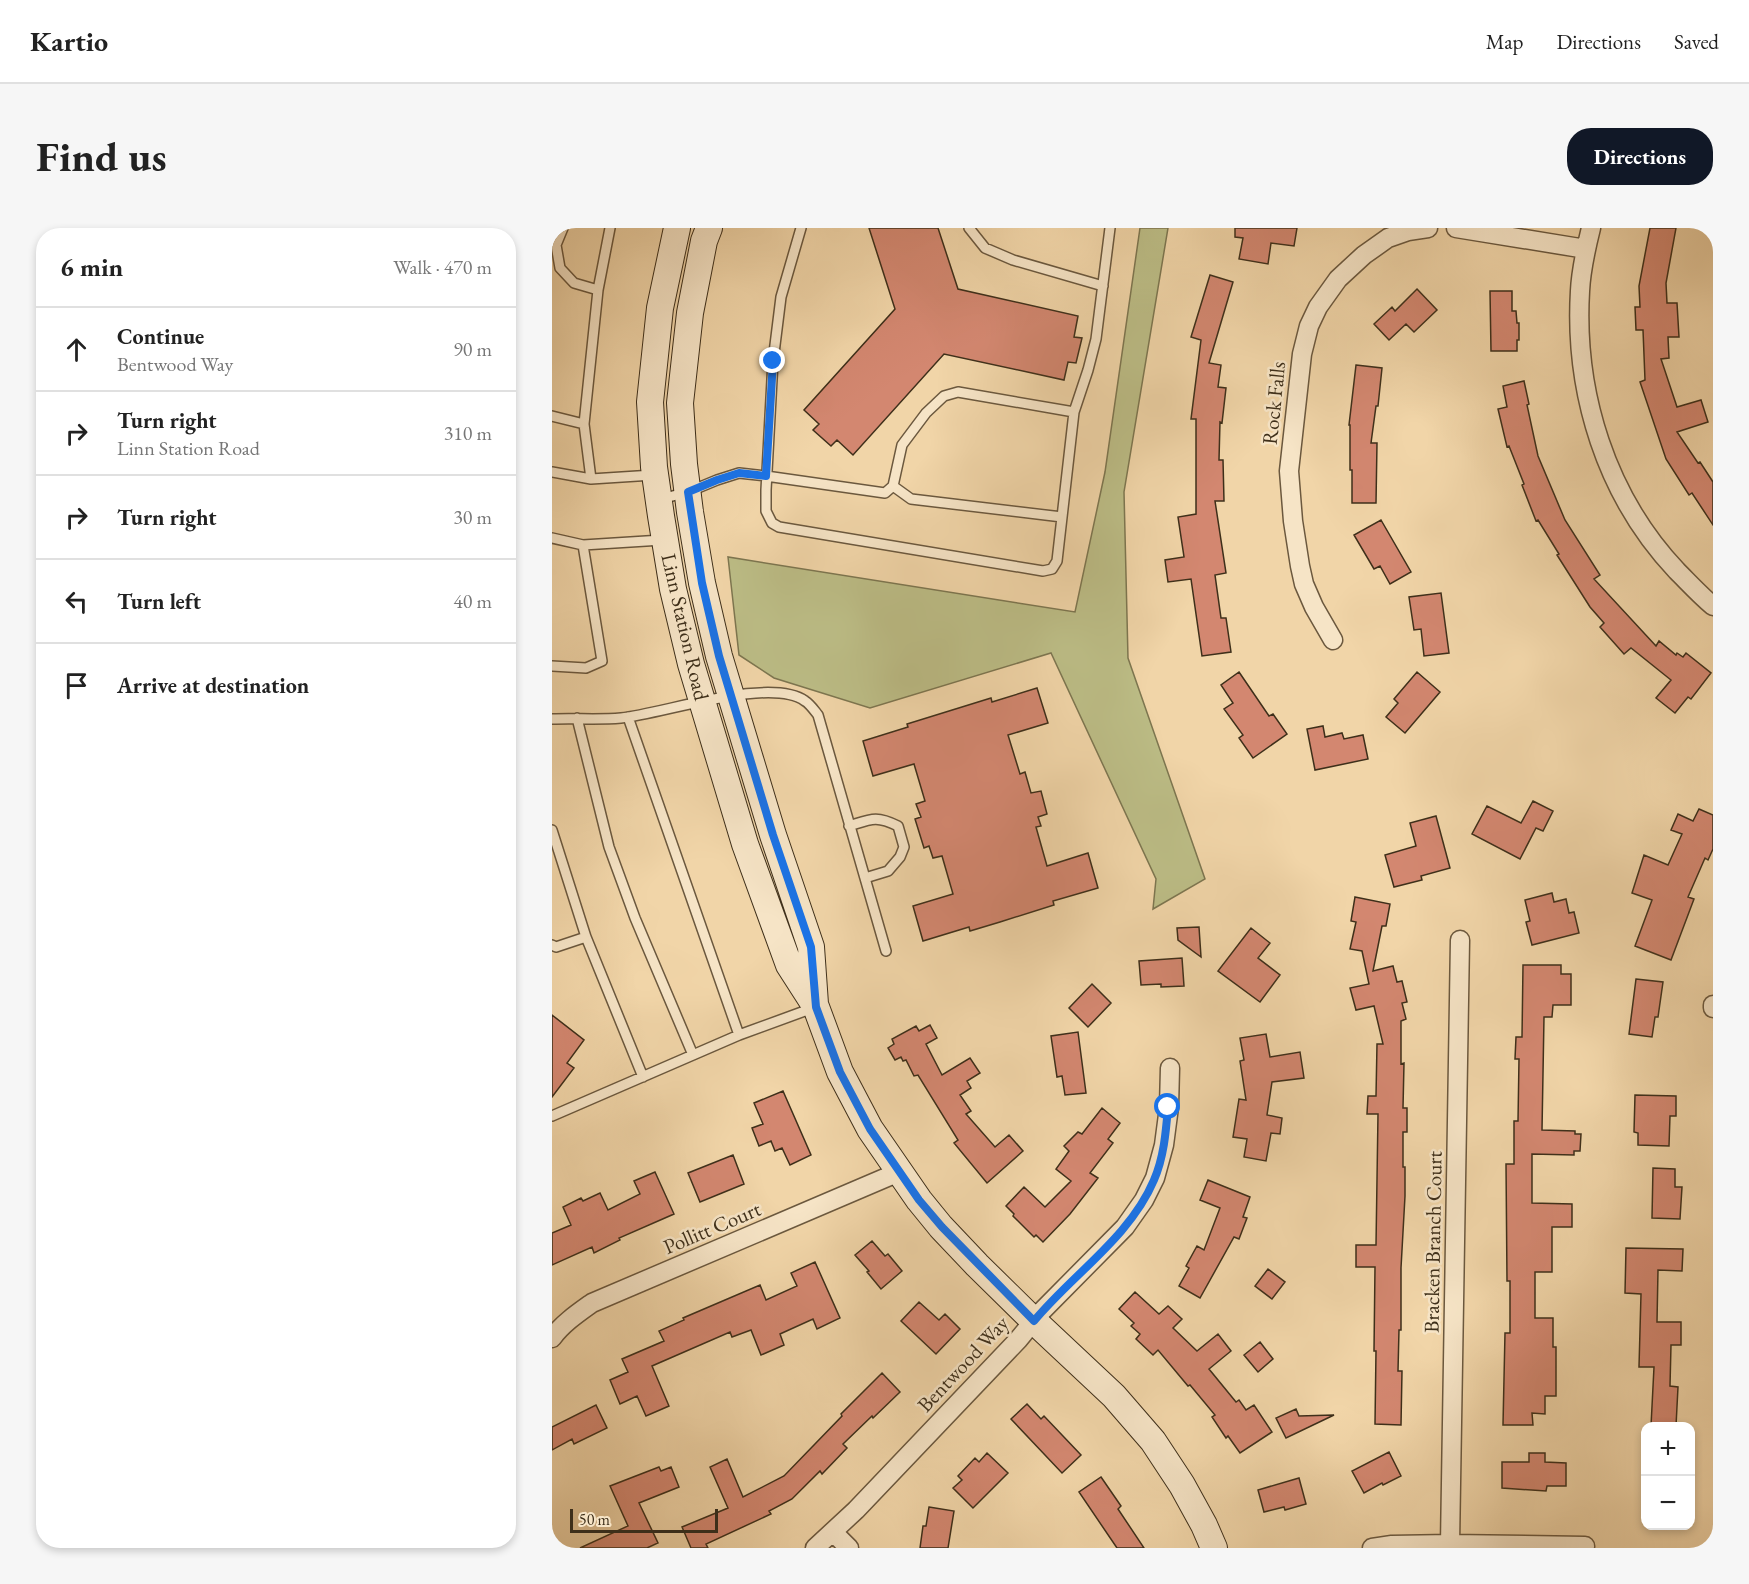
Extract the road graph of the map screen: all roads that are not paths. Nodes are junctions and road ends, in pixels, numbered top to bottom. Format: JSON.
{"nodes":[{"id":1,"x":563,"y":228,"type":"edge"},
{"id":2,"x":610,"y":228,"type":"edge"},
{"id":3,"x":677,"y":228,"type":"edge"},
{"id":4,"x":709,"y":228,"type":"edge"},
{"id":5,"x":801,"y":228,"type":"edge"},
{"id":6,"x":969,"y":228,"type":"edge"},
{"id":7,"x":1110,"y":228,"type":"edge"},
{"id":8,"x":1428,"y":228,"type":"edge"},
{"id":9,"x":1456,"y":228,"type":"edge"},
{"id":10,"x":1591,"y":228,"type":"edge"},
{"id":11,"x":1385,"y":233,"type":"edge"},
{"id":12,"x":1586,"y":249,"type":"junction"},
{"id":13,"x":1102,"y":286,"type":"junction"},
{"id":14,"x":598,"y":290,"type":"junction"},
{"id":15,"x":1074,"y":412,"type":"junction"},
{"id":16,"x":552,"y":417,"type":"edge"},
{"id":17,"x":584,"y":424,"type":"junction"},
{"id":18,"x":552,"y":472,"type":"edge"},
{"id":19,"x":766,"y":476,"type":"junction"},
{"id":20,"x":591,"y":479,"type":"junction"},
{"id":21,"x":893,"y":486,"type":"junction"},
{"id":22,"x":657,"y":487,"type":"junction"},
{"id":23,"x":688,"y":492,"type":"junction"},
{"id":24,"x":1062,"y":517,"type":"junction"},
{"id":25,"x":552,"y":538,"type":"edge"},
{"id":26,"x":664,"y":540,"type":"junction"},
{"id":27,"x":583,"y":545,"type":"junction"},
{"id":28,"x":1713,"y":606,"type":"edge"},
{"id":29,"x":1333,"y":640,"type":"dead end"},
{"id":30,"x":552,"y":666,"type":"edge"},
{"id":31,"x":731,"y":696,"type":"junction"},
{"id":32,"x":702,"y":702,"type":"junction"},
{"id":33,"x":628,"y":717,"type":"junction"},
{"id":34,"x":577,"y":718,"type":"junction"},
{"id":35,"x":552,"y":719,"type":"edge"},
{"id":36,"x":849,"y":826,"type":"junction"},
{"id":37,"x":552,"y":830,"type":"edge"},
{"id":38,"x":556,"y":858,"type":"edge"},
{"id":39,"x":865,"y":878,"type":"junction"},
{"id":40,"x":586,"y":937,"type":"junction"},
{"id":41,"x":1460,"y":940,"type":"dead end"},
{"id":42,"x":552,"y":945,"type":"edge"},
{"id":43,"x":886,"y":951,"type":"dead end"},
{"id":44,"x":816,"y":1007,"type":"junction"},
{"id":45,"x":740,"y":1035,"type":"junction"},
{"id":46,"x":693,"y":1055,"type":"junction"},
{"id":47,"x":1170,"y":1068,"type":"dead end"},
{"id":48,"x":643,"y":1077,"type":"junction"},
{"id":49,"x":552,"y":1116,"type":"edge"},
{"id":50,"x":899,"y":1172,"type":"junction"},
{"id":51,"x":1034,"y":1321,"type":"junction"},
{"id":52,"x":552,"y":1338,"type":"edge"},
{"id":53,"x":833,"y":1532,"type":"junction"},
{"id":54,"x":1450,"y":1544,"type":"junction"},
{"id":55,"x":1585,"y":1546,"type":"dead end"},
{"id":56,"x":815,"y":1548,"type":"edge"},
{"id":57,"x":849,"y":1548,"type":"edge"},
{"id":58,"x":1214,"y":1548,"type":"edge"},
{"id":59,"x":1372,"y":1548,"type":"edge"}],
"edges":[{"from":1,"to":14,"type":"lane"},
{"from":2,"to":14,"type":"lane"},
{"from":3,"to":22,"type":"street","name":"Linn Station Road"},
{"from":4,"to":23,"type":"street","name":"Linn Station Road"},
{"from":5,"to":19,"type":"lane"},
{"from":6,"to":13,"type":"lane"},
{"from":7,"to":13,"type":"lane"},
{"from":8,"to":11,"type":"street","name":"Rock Falls"},
{"from":9,"to":12,"type":"street"},
{"from":10,"to":12,"type":"street"},
{"from":11,"to":29,"type":"street","name":"Rock Falls"},
{"from":12,"to":28,"type":"street"},
{"from":13,"to":15,"type":"lane"},
{"from":14,"to":17,"type":"lane"},
{"from":15,"to":21,"type":"lane"},
{"from":15,"to":24,"type":"lane"},
{"from":16,"to":17,"type":"lane"},
{"from":17,"to":20,"type":"lane"},
{"from":18,"to":20,"type":"lane"},
{"from":19,"to":21,"type":"lane"},
{"from":19,"to":23,"type":"lane"},
{"from":19,"to":24,"type":"lane"},
{"from":20,"to":22,"type":"lane"},
{"from":21,"to":24,"type":"lane"},
{"from":22,"to":23,"type":"lane"},
{"from":22,"to":26,"type":"street","name":"Linn Station Road"},
{"from":23,"to":31,"type":"street","name":"Linn Station Road"},
{"from":25,"to":27,"type":"lane"},
{"from":26,"to":27,"type":"lane"},
{"from":26,"to":32,"type":"street","name":"Linn Station Road"},
{"from":27,"to":30,"type":"lane"},
{"from":31,"to":32,"type":"lane"},
{"from":31,"to":36,"type":"lane"},
{"from":31,"to":44,"type":"street","name":"Linn Station Road"},
{"from":32,"to":33,"type":"lane"},
{"from":32,"to":44,"type":"street","name":"Linn Station Road"},
{"from":33,"to":34,"type":"lane"},
{"from":33,"to":45,"type":"lane"},
{"from":34,"to":35,"type":"lane"},
{"from":34,"to":46,"type":"lane"},
{"from":36,"to":39,"type":"lane"},
{"from":36,"to":39,"type":"lane"},
{"from":37,"to":38,"type":"lane"},
{"from":38,"to":40,"type":"lane"},
{"from":39,"to":43,"type":"lane"},
{"from":40,"to":42,"type":"lane"},
{"from":40,"to":48,"type":"lane"},
{"from":41,"to":54,"type":"street","name":"Bracken Branch Court"},
{"from":44,"to":45,"type":"lane"},
{"from":44,"to":50,"type":"street","name":"Linn Station Road"},
{"from":45,"to":46,"type":"lane"},
{"from":46,"to":48,"type":"lane"},
{"from":47,"to":51,"type":"street","name":"Bentwood Way"},
{"from":48,"to":49,"type":"lane"},
{"from":50,"to":51,"type":"street","name":"Linn Station Road"},
{"from":50,"to":52,"type":"street","name":"Pollitt Court"},
{"from":51,"to":53,"type":"street","name":"Bentwood Way"},
{"from":51,"to":58,"type":"street","name":"Linn Station Road"},
{"from":53,"to":56,"type":"street","name":"Bentwood Way"},
{"from":53,"to":57,"type":"street"},
{"from":54,"to":55,"type":"street"},
{"from":54,"to":59,"type":"street"}]}
